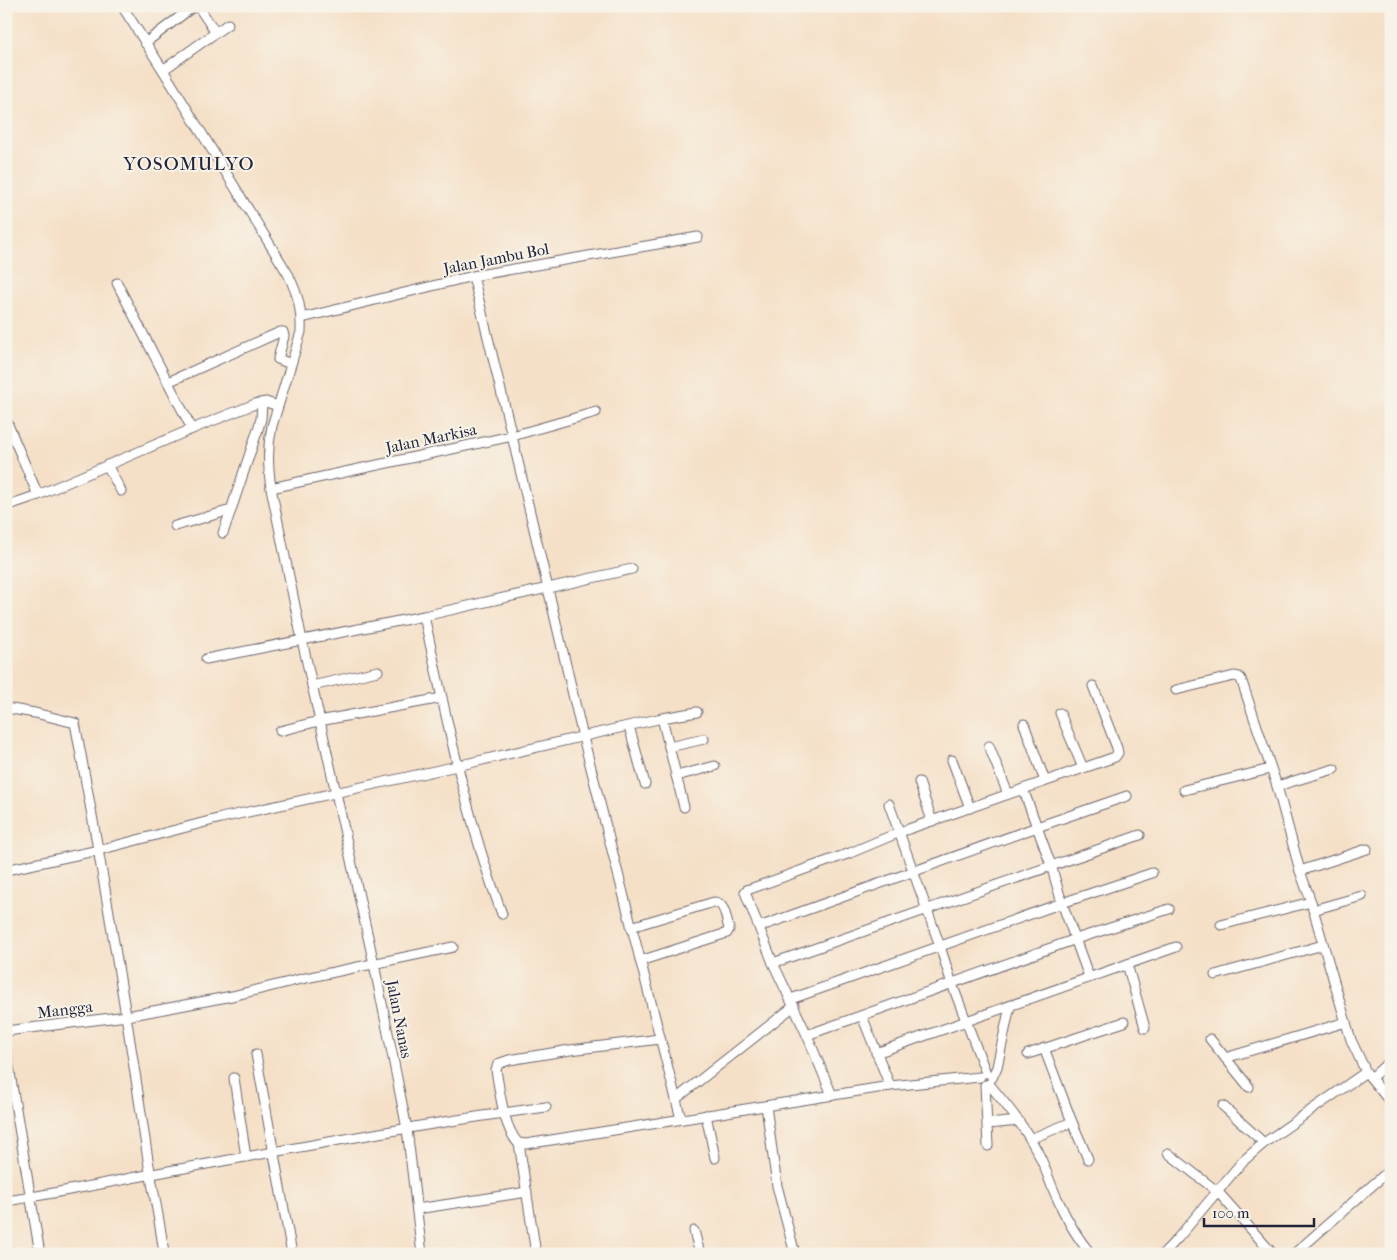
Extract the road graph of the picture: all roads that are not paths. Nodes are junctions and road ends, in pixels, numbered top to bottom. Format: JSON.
{"nodes":[{"id":1,"x":122,"y":6,"type":"edge"},
{"id":2,"x":196,"y":6,"type":"edge"},
{"id":3,"x":228,"y":24,"type":"dead end"},
{"id":4,"x":216,"y":33,"type":"junction"},
{"id":5,"x":145,"y":43,"type":"junction"},
{"id":6,"x":163,"y":70,"type":"junction"},
{"id":7,"x":698,"y":237,"type":"dead end"},
{"id":8,"x":473,"y":276,"type":"junction"},
{"id":9,"x":117,"y":283,"type":"dead end"},
{"id":10,"x":302,"y":318,"type":"junction"},
{"id":11,"x":291,"y":364,"type":"junction"},
{"id":12,"x":168,"y":382,"type":"junction"},
{"id":13,"x":270,"y":404,"type":"junction"},
{"id":14,"x":596,"y":412,"type":"dead end"},
{"id":15,"x":6,"y":420,"type":"edge"},
{"id":16,"x":192,"y":429,"type":"junction"},
{"id":17,"x":512,"y":436,"type":"junction"},
{"id":18,"x":107,"y":465,"type":"junction"},
{"id":19,"x":271,"y":488,"type":"junction"},
{"id":20,"x":121,"y":491,"type":"dead end"},
{"id":21,"x":38,"y":495,"type":"junction"},
{"id":22,"x":6,"y":506,"type":"edge"},
{"id":23,"x":231,"y":510,"type":"junction"},
{"id":24,"x":175,"y":526,"type":"dead end"},
{"id":25,"x":223,"y":532,"type":"dead end"},
{"id":26,"x":632,"y":569,"type":"dead end"},
{"id":27,"x":547,"y":588,"type":"junction"},
{"id":28,"x":424,"y":616,"type":"junction"},
{"id":29,"x":302,"y":640,"type":"junction"},
{"id":30,"x":206,"y":658,"type":"dead end"},
{"id":31,"x":378,"y":671,"type":"dead end"},
{"id":32,"x":312,"y":686,"type":"junction"},
{"id":33,"x":1093,"y":686,"type":"dead end"},
{"id":34,"x":1176,"y":690,"type":"dead end"},
{"id":35,"x":442,"y":698,"type":"junction"},
{"id":36,"x":6,"y":708,"type":"edge"},
{"id":37,"x":697,"y":712,"type":"dead end"},
{"id":38,"x":1060,"y":713,"type":"dead end"},
{"id":39,"x":662,"y":718,"type":"junction"},
{"id":40,"x":319,"y":721,"type":"junction"},
{"id":41,"x":1024,"y":724,"type":"dead end"},
{"id":42,"x":629,"y":726,"type":"junction"},
{"id":43,"x":280,"y":730,"type":"dead end"},
{"id":44,"x":583,"y":737,"type":"junction"},
{"id":45,"x":704,"y":739,"type":"dead end"},
{"id":46,"x":989,"y":746,"type":"dead end"},
{"id":47,"x":669,"y":747,"type":"junction"},
{"id":48,"x":952,"y":760,"type":"dead end"},
{"id":49,"x":457,"y":766,"type":"junction"},
{"id":50,"x":715,"y":766,"type":"dead end"},
{"id":51,"x":1083,"y":768,"type":"junction"},
{"id":52,"x":1270,"y":769,"type":"junction"},
{"id":53,"x":1334,"y":769,"type":"dead end"},
{"id":54,"x":676,"y":776,"type":"junction"},
{"id":55,"x":1045,"y":781,"type":"junction"},
{"id":56,"x":919,"y":782,"type":"dead end"},
{"id":57,"x":645,"y":784,"type":"dead end"},
{"id":58,"x":1277,"y":786,"type":"junction"},
{"id":59,"x":1023,"y":789,"type":"junction"},
{"id":60,"x":1184,"y":790,"type":"dead end"},
{"id":61,"x":335,"y":793,"type":"junction"},
{"id":62,"x":1008,"y":794,"type":"junction"},
{"id":63,"x":1127,"y":796,"type":"dead end"},
{"id":64,"x":889,"y":804,"type":"dead end"},
{"id":65,"x":684,"y":807,"type":"dead end"},
{"id":66,"x":970,"y":808,"type":"junction"},
{"id":67,"x":932,"y":821,"type":"junction"},
{"id":68,"x":1037,"y":827,"type":"junction"},
{"id":69,"x":900,"y":832,"type":"junction"},
{"id":70,"x":1140,"y":835,"type":"dead end"},
{"id":71,"x":1367,"y":849,"type":"dead end"},
{"id":72,"x":99,"y":850,"type":"junction"},
{"id":73,"x":1051,"y":865,"type":"junction"},
{"id":74,"x":6,"y":870,"type":"edge"},
{"id":75,"x":913,"y":871,"type":"junction"},
{"id":76,"x":1300,"y":871,"type":"junction"},
{"id":77,"x":1152,"y":873,"type":"dead end"},
{"id":78,"x":1362,"y":896,"type":"dead end"},
{"id":79,"x":1062,"y":903,"type":"junction"},
{"id":80,"x":1312,"y":906,"type":"junction"},
{"id":81,"x":926,"y":908,"type":"junction"},
{"id":82,"x":1169,"y":909,"type":"dead end"},
{"id":83,"x":502,"y":914,"type":"dead end"},
{"id":84,"x":1221,"y":925,"type":"dead end"},
{"id":85,"x":631,"y":927,"type":"junction"},
{"id":86,"x":759,"y":927,"type":"junction"},
{"id":87,"x":1076,"y":940,"type":"junction"},
{"id":88,"x":1323,"y":945,"type":"junction"},
{"id":89,"x":940,"y":946,"type":"junction"},
{"id":90,"x":453,"y":947,"type":"dead end"},
{"id":91,"x":1176,"y":947,"type":"dead end"},
{"id":92,"x":640,"y":961,"type":"junction"},
{"id":93,"x":772,"y":963,"type":"junction"},
{"id":94,"x":374,"y":964,"type":"junction"},
{"id":95,"x":1127,"y":964,"type":"junction"},
{"id":96,"x":1214,"y":975,"type":"dead end"},
{"id":97,"x":1089,"y":978,"type":"junction"},
{"id":98,"x":952,"y":984,"type":"junction"},
{"id":99,"x":792,"y":1003,"type":"junction"},
{"id":100,"x":1010,"y":1006,"type":"junction"},
{"id":101,"x":127,"y":1016,"type":"junction"},
{"id":102,"x":862,"y":1016,"type":"junction"},
{"id":103,"x":966,"y":1022,"type":"junction"},
{"id":104,"x":1124,"y":1022,"type":"dead end"},
{"id":105,"x":1346,"y":1022,"type":"junction"},
{"id":106,"x":1145,"y":1028,"type":"dead end"},
{"id":107,"x":6,"y":1031,"type":"edge"},
{"id":108,"x":807,"y":1035,"type":"junction"},
{"id":109,"x":660,"y":1039,"type":"junction"},
{"id":110,"x":1210,"y":1039,"type":"dead end"},
{"id":111,"x":1044,"y":1048,"type":"junction"},
{"id":112,"x":6,"y":1049,"type":"edge"},
{"id":113,"x":876,"y":1053,"type":"junction"},
{"id":114,"x":256,"y":1054,"type":"dead end"},
{"id":115,"x":1028,"y":1054,"type":"dead end"},
{"id":116,"x":1225,"y":1058,"type":"junction"},
{"id":117,"x":1391,"y":1060,"type":"edge"},
{"id":118,"x":1368,"y":1075,"type":"junction"},
{"id":119,"x":234,"y":1078,"type":"dead end"},
{"id":120,"x":986,"y":1079,"type":"junction"},
{"id":121,"x":890,"y":1086,"type":"junction"},
{"id":122,"x":1249,"y":1087,"type":"dead end"},
{"id":123,"x":832,"y":1095,"type":"junction"},
{"id":124,"x":676,"y":1099,"type":"junction"},
{"id":125,"x":1391,"y":1103,"type":"edge"},
{"id":126,"x":766,"y":1106,"type":"junction"},
{"id":127,"x":1224,"y":1106,"type":"dead end"},
{"id":128,"x":546,"y":1107,"type":"dead end"},
{"id":129,"x":505,"y":1113,"type":"junction"},
{"id":130,"x":706,"y":1115,"type":"junction"},
{"id":131,"x":681,"y":1119,"type":"junction"},
{"id":132,"x":1019,"y":1121,"type":"junction"},
{"id":133,"x":1072,"y":1122,"type":"junction"},
{"id":134,"x":988,"y":1124,"type":"junction"},
{"id":135,"x":406,"y":1129,"type":"junction"},
{"id":136,"x":1030,"y":1139,"type":"junction"},
{"id":137,"x":519,"y":1143,"type":"junction"},
{"id":138,"x":1264,"y":1143,"type":"junction"},
{"id":139,"x":988,"y":1146,"type":"dead end"},
{"id":140,"x":273,"y":1152,"type":"junction"},
{"id":141,"x":1168,"y":1153,"type":"dead end"},
{"id":142,"x":246,"y":1157,"type":"junction"},
{"id":143,"x":715,"y":1158,"type":"dead end"},
{"id":144,"x":1088,"y":1159,"type":"dead end"},
{"id":145,"x":1391,"y":1169,"type":"edge"},
{"id":146,"x":150,"y":1175,"type":"junction"},
{"id":147,"x":527,"y":1192,"type":"junction"},
{"id":148,"x":1218,"y":1192,"type":"junction"},
{"id":149,"x":31,"y":1197,"type":"junction"},
{"id":150,"x":6,"y":1201,"type":"edge"},
{"id":151,"x":416,"y":1209,"type":"junction"},
{"id":152,"x":694,"y":1231,"type":"dead end"},
{"id":153,"x":40,"y":1254,"type":"edge"},
{"id":154,"x":164,"y":1254,"type":"edge"},
{"id":155,"x":292,"y":1254,"type":"edge"},
{"id":156,"x":422,"y":1254,"type":"edge"},
{"id":157,"x":536,"y":1254,"type":"edge"},
{"id":158,"x":700,"y":1254,"type":"edge"},
{"id":159,"x":795,"y":1254,"type":"edge"},
{"id":160,"x":1091,"y":1254,"type":"edge"},
{"id":161,"x":1162,"y":1254,"type":"edge"},
{"id":162,"x":1273,"y":1254,"type":"edge"},
{"id":163,"x":1294,"y":1254,"type":"edge"}],
"edges":[{"from":1,"to":5,"type":"street"},
{"from":2,"to":4,"type":"street"},
{"from":2,"to":5,"type":"street"},
{"from":3,"to":4,"type":"street"},
{"from":4,"to":6,"type":"street"},
{"from":5,"to":6,"type":"street"},
{"from":6,"to":10,"type":"street"},
{"from":7,"to":8,"type":"street","name":"Jalan Jambu Bol"},
{"from":8,"to":10,"type":"street","name":"Jalan Jambu Bol"},
{"from":8,"to":17,"type":"street"},
{"from":9,"to":12,"type":"street"},
{"from":10,"to":11,"type":"street"},
{"from":11,"to":12,"type":"street"},
{"from":11,"to":13,"type":"street"},
{"from":12,"to":16,"type":"street"},
{"from":13,"to":16,"type":"street"},
{"from":13,"to":19,"type":"street","name":"Jalan Nanas"},
{"from":13,"to":23,"type":"street"},
{"from":14,"to":17,"type":"street","name":"Jalan Markisa"},
{"from":15,"to":21,"type":"street"},
{"from":16,"to":18,"type":"street"},
{"from":17,"to":19,"type":"street","name":"Jalan Markisa"},
{"from":17,"to":27,"type":"street"},
{"from":18,"to":20,"type":"street"},
{"from":18,"to":21,"type":"street"},
{"from":19,"to":29,"type":"street","name":"Jalan Nanas"},
{"from":21,"to":22,"type":"street"},
{"from":23,"to":24,"type":"street"},
{"from":23,"to":25,"type":"street"},
{"from":26,"to":27,"type":"street"},
{"from":27,"to":28,"type":"street"},
{"from":27,"to":44,"type":"street"},
{"from":28,"to":29,"type":"street"},
{"from":28,"to":35,"type":"street"},
{"from":29,"to":30,"type":"street"},
{"from":29,"to":32,"type":"street","name":"Jalan Nanas"},
{"from":31,"to":32,"type":"street"},
{"from":32,"to":40,"type":"street","name":"Jalan Nanas"},
{"from":33,"to":51,"type":"street"},
{"from":34,"to":52,"type":"street"},
{"from":35,"to":40,"type":"street"},
{"from":35,"to":49,"type":"street"},
{"from":36,"to":72,"type":"street"},
{"from":37,"to":39,"type":"street"},
{"from":38,"to":51,"type":"street"},
{"from":39,"to":42,"type":"street"},
{"from":39,"to":47,"type":"street"},
{"from":40,"to":43,"type":"street"},
{"from":40,"to":61,"type":"street","name":"Jalan Nanas"},
{"from":41,"to":55,"type":"street"},
{"from":42,"to":44,"type":"street"},
{"from":42,"to":57,"type":"street"},
{"from":44,"to":49,"type":"street"},
{"from":44,"to":85,"type":"street"},
{"from":45,"to":47,"type":"street"},
{"from":46,"to":62,"type":"street"},
{"from":47,"to":54,"type":"street"},
{"from":48,"to":66,"type":"street"},
{"from":49,"to":61,"type":"street"},
{"from":49,"to":83,"type":"street"},
{"from":50,"to":54,"type":"street"},
{"from":51,"to":55,"type":"street"},
{"from":52,"to":58,"type":"street"},
{"from":52,"to":60,"type":"street"},
{"from":53,"to":58,"type":"street"},
{"from":54,"to":65,"type":"street"},
{"from":55,"to":59,"type":"street"},
{"from":56,"to":67,"type":"street"},
{"from":58,"to":76,"type":"street"},
{"from":59,"to":62,"type":"street"},
{"from":59,"to":68,"type":"street"},
{"from":61,"to":72,"type":"street"},
{"from":61,"to":94,"type":"street","name":"Jalan Nanas"},
{"from":62,"to":66,"type":"street"},
{"from":63,"to":68,"type":"street"},
{"from":64,"to":69,"type":"street"},
{"from":66,"to":67,"type":"street"},
{"from":67,"to":69,"type":"street"},
{"from":68,"to":73,"type":"street"},
{"from":68,"to":75,"type":"street"},
{"from":69,"to":75,"type":"street"},
{"from":69,"to":86,"type":"street"},
{"from":70,"to":73,"type":"street"},
{"from":71,"to":76,"type":"street"},
{"from":72,"to":74,"type":"street"},
{"from":72,"to":101,"type":"street"},
{"from":73,"to":79,"type":"street"},
{"from":73,"to":81,"type":"street"},
{"from":75,"to":81,"type":"street"},
{"from":75,"to":86,"type":"street"},
{"from":76,"to":80,"type":"street"},
{"from":77,"to":79,"type":"street"},
{"from":78,"to":80,"type":"street"},
{"from":79,"to":87,"type":"street"},
{"from":79,"to":89,"type":"street"},
{"from":80,"to":84,"type":"street"},
{"from":80,"to":88,"type":"street"},
{"from":81,"to":89,"type":"street"},
{"from":81,"to":93,"type":"street"},
{"from":82,"to":87,"type":"street"},
{"from":85,"to":92,"type":"street"},
{"from":85,"to":92,"type":"street"},
{"from":86,"to":93,"type":"street"},
{"from":87,"to":97,"type":"street"},
{"from":87,"to":98,"type":"street"},
{"from":88,"to":96,"type":"street"},
{"from":88,"to":105,"type":"street"},
{"from":89,"to":98,"type":"street"},
{"from":89,"to":99,"type":"street"},
{"from":90,"to":94,"type":"street","name":"Mangga"},
{"from":91,"to":95,"type":"street"},
{"from":92,"to":109,"type":"street"},
{"from":93,"to":99,"type":"street"},
{"from":94,"to":101,"type":"street","name":"Mangga"},
{"from":94,"to":135,"type":"street","name":"Jalan Nanas"},
{"from":95,"to":97,"type":"street"},
{"from":95,"to":106,"type":"street"},
{"from":97,"to":100,"type":"street"},
{"from":98,"to":102,"type":"street"},
{"from":98,"to":103,"type":"street"},
{"from":99,"to":108,"type":"street"},
{"from":99,"to":124,"type":"street"},
{"from":100,"to":103,"type":"street"},
{"from":100,"to":120,"type":"street"},
{"from":101,"to":107,"type":"street","name":"Mangga"},
{"from":101,"to":146,"type":"street"},
{"from":102,"to":108,"type":"street"},
{"from":102,"to":113,"type":"street"},
{"from":103,"to":113,"type":"street"},
{"from":103,"to":120,"type":"street"},
{"from":104,"to":111,"type":"street"},
{"from":105,"to":116,"type":"street"},
{"from":105,"to":118,"type":"street"},
{"from":108,"to":123,"type":"street"},
{"from":109,"to":124,"type":"street"},
{"from":109,"to":129,"type":"street"},
{"from":110,"to":116,"type":"street"},
{"from":111,"to":115,"type":"street"},
{"from":111,"to":133,"type":"street"},
{"from":112,"to":149,"type":"street"},
{"from":113,"to":121,"type":"street"},
{"from":114,"to":140,"type":"street"},
{"from":116,"to":122,"type":"street"},
{"from":117,"to":118,"type":"street"},
{"from":118,"to":125,"type":"street"},
{"from":118,"to":138,"type":"street"},
{"from":119,"to":142,"type":"street"},
{"from":120,"to":121,"type":"street"},
{"from":120,"to":132,"type":"street"},
{"from":120,"to":134,"type":"street"},
{"from":121,"to":123,"type":"street"},
{"from":123,"to":126,"type":"street"},
{"from":124,"to":131,"type":"street"},
{"from":126,"to":130,"type":"street"},
{"from":126,"to":159,"type":"street"},
{"from":127,"to":138,"type":"street"},
{"from":128,"to":129,"type":"street"},
{"from":129,"to":135,"type":"street"},
{"from":129,"to":137,"type":"street"},
{"from":130,"to":131,"type":"street"},
{"from":130,"to":143,"type":"street"},
{"from":131,"to":137,"type":"street"},
{"from":132,"to":134,"type":"street"},
{"from":132,"to":136,"type":"street"},
{"from":133,"to":136,"type":"street"},
{"from":133,"to":144,"type":"street"},
{"from":134,"to":139,"type":"street"},
{"from":135,"to":140,"type":"street"},
{"from":135,"to":151,"type":"street","name":"Jalan Nanas"},
{"from":136,"to":160,"type":"street"},
{"from":137,"to":147,"type":"street"},
{"from":138,"to":148,"type":"street"},
{"from":140,"to":142,"type":"street"},
{"from":140,"to":155,"type":"street"},
{"from":141,"to":148,"type":"street"},
{"from":142,"to":146,"type":"street"},
{"from":145,"to":163,"type":"street"},
{"from":146,"to":149,"type":"street"},
{"from":146,"to":154,"type":"street"},
{"from":147,"to":151,"type":"street"},
{"from":147,"to":157,"type":"street"},
{"from":148,"to":161,"type":"street"},
{"from":148,"to":162,"type":"street"},
{"from":149,"to":150,"type":"street"},
{"from":149,"to":153,"type":"street"},
{"from":151,"to":156,"type":"street","name":"Jalan Nanas"},
{"from":152,"to":158,"type":"street"}]}
